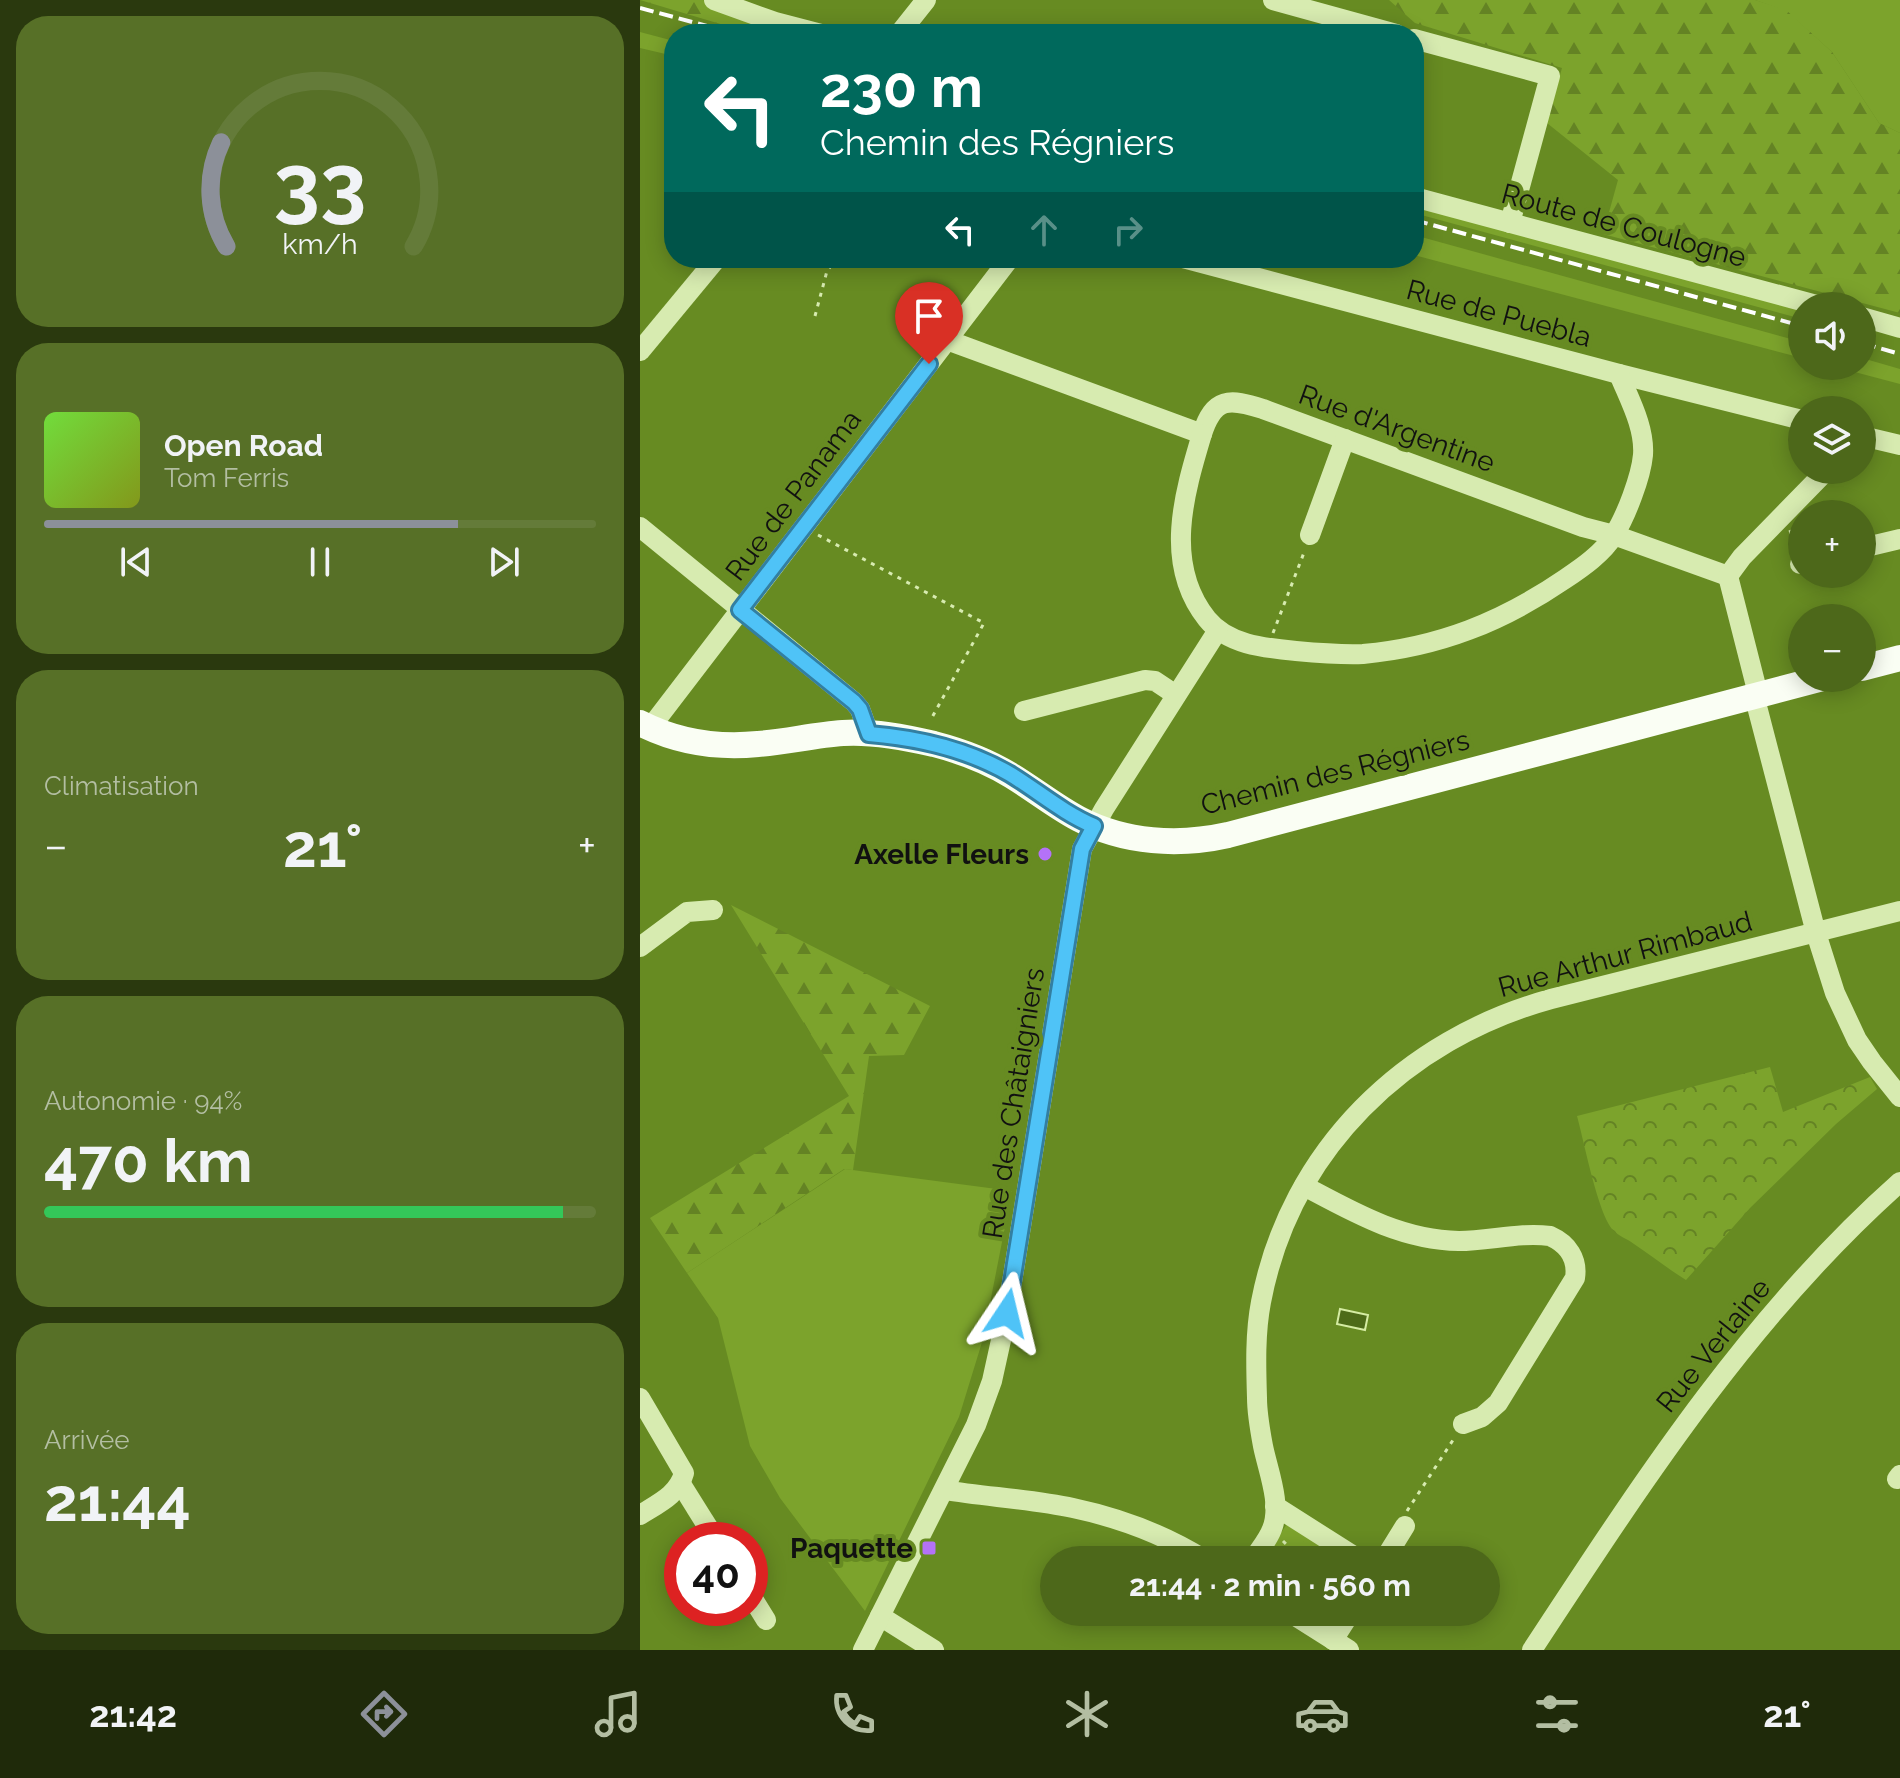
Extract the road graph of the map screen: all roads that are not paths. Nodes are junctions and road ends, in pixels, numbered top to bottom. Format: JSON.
{"nodes":[{"id":1,"x":714,"y":0,"type":"edge"},
{"id":2,"x":926,"y":0,"type":"edge"},
{"id":3,"x":1273,"y":0,"type":"edge"},
{"id":4,"x":783,"y":24,"type":"edge"},
{"id":5,"x":907,"y":24,"type":"edge"},
{"id":6,"x":1360,"y":24,"type":"edge"},
{"id":7,"x":1424,"y":42,"type":"edge"},
{"id":8,"x":1424,"y":200,"type":"edge"},
{"id":9,"x":1510,"y":223,"type":"junction"},
{"id":10,"x":708,"y":268,"type":"edge"},
{"id":11,"x":1002,"y":268,"type":"edge"},
{"id":12,"x":1221,"y":268,"type":"edge"},
{"id":13,"x":1788,"y":297,"type":"edge"},
{"id":14,"x":1876,"y":321,"type":"edge"},
{"id":15,"x":1900,"y":328,"type":"edge"},
{"id":16,"x":644,"y":339,"type":"edge"},
{"id":17,"x":947,"y":340,"type":"junction"},
{"id":18,"x":1619,"y":374,"type":"junction"},
{"id":19,"x":1788,"y":416,"type":"edge"},
{"id":20,"x":1202,"y":434,"type":"junction"},
{"id":21,"x":1345,"y":439,"type":"junction"},
{"id":22,"x":1876,"y":439,"type":"edge"},
{"id":23,"x":1900,"y":445,"type":"edge"},
{"id":24,"x":1813,"y":484,"type":"edge"},
{"id":25,"x":640,"y":527,"type":"edge"},
{"id":26,"x":1310,"y":535,"type":"road end"},
{"id":27,"x":1614,"y":535,"type":"junction"},
{"id":28,"x":1900,"y":539,"type":"edge"},
{"id":29,"x":1876,"y":545,"type":"edge"},
{"id":30,"x":1728,"y":576,"type":"junction"},
{"id":31,"x":740,"y":610,"type":"junction"},
{"id":32,"x":1218,"y":630,"type":"junction"},
{"id":33,"x":1900,"y":658,"type":"edge"},
{"id":34,"x":1876,"y":664,"type":"edge"},
{"id":35,"x":1788,"y":687,"type":"edge"},
{"id":36,"x":1176,"y":695,"type":"junction"},
{"id":37,"x":1756,"y":695,"type":"junction"},
{"id":38,"x":1024,"y":711,"type":"dead end"},
{"id":39,"x":645,"y":725,"type":"edge"},
{"id":40,"x":869,"y":734,"type":"junction"},
{"id":41,"x":1094,"y":826,"type":"junction"},
{"id":42,"x":713,"y":910,"type":"dead end"},
{"id":43,"x":1900,"y":911,"type":"edge"},
{"id":44,"x":1816,"y":933,"type":"junction"},
{"id":45,"x":640,"y":947,"type":"edge"},
{"id":46,"x":1900,"y":1097,"type":"edge"},
{"id":47,"x":1900,"y":1182,"type":"edge"},
{"id":48,"x":1304,"y":1186,"type":"junction"},
{"id":49,"x":640,"y":1398,"type":"edge"},
{"id":50,"x":1463,"y":1424,"type":"road end"},
{"id":51,"x":681,"y":1484,"type":"junction"},
{"id":52,"x":944,"y":1490,"type":"junction"},
{"id":53,"x":1275,"y":1506,"type":"junction"},
{"id":54,"x":640,"y":1515,"type":"edge"},
{"id":55,"x":705,"y":1522,"type":"edge"},
{"id":56,"x":1405,"y":1526,"type":"road end"},
{"id":57,"x":1180,"y":1546,"type":"edge"},
{"id":58,"x":1262,"y":1546,"type":"edge"},
{"id":59,"x":1338,"y":1546,"type":"edge"},
{"id":60,"x":1393,"y":1546,"type":"edge"},
{"id":61,"x":880,"y":1616,"type":"junction"},
{"id":62,"x":1311,"y":1626,"type":"edge"},
{"id":63,"x":1341,"y":1645,"type":"edge"},
{"id":64,"x":863,"y":1650,"type":"edge"},
{"id":65,"x":934,"y":1650,"type":"edge"},
{"id":66,"x":1532,"y":1650,"type":"edge"}],
"edges":[{"from":1,"to":4,"type":"street"},
{"from":2,"to":5,"type":"street"},
{"from":3,"to":6,"type":"street"},
{"from":7,"to":9,"type":"street"},
{"from":8,"to":9,"type":"street","name":"Route de Coulogne"},
{"from":9,"to":13,"type":"street","name":"Route de Coulogne"},
{"from":10,"to":16,"type":"street"},
{"from":11,"to":17,"type":"street","name":"Rue de Panama"},
{"from":12,"to":18,"type":"street","name":"Rue de Puebla"},
{"from":14,"to":15,"type":"street"},
{"from":17,"to":20,"type":"street"},
{"from":17,"to":31,"type":"street","name":"Rue de Panama"},
{"from":18,"to":19,"type":"street","name":"Rue de Puebla"},
{"from":18,"to":27,"type":"street"},
{"from":20,"to":21,"type":"street","name":"Rue d'Argentine"},
{"from":20,"to":32,"type":"street"},
{"from":21,"to":26,"type":"street"},
{"from":21,"to":27,"type":"street","name":"Rue d'Argentine"},
{"from":22,"to":23,"type":"street"},
{"from":24,"to":30,"type":"street"},
{"from":25,"to":31,"type":"street"},
{"from":27,"to":30,"type":"street","name":"Rue d'Argentine"},
{"from":27,"to":32,"type":"street"},
{"from":28,"to":29,"type":"street"},
{"from":30,"to":37,"type":"street"},
{"from":31,"to":39,"type":"street","name":"Rue de Panama"},
{"from":31,"to":40,"type":"street"},
{"from":32,"to":36,"type":"street","name":"Rue des Châtaigniers"},
{"from":33,"to":34,"type":"main road"},
{"from":35,"to":37,"type":"main road","name":"Chemin des Régniers"},
{"from":36,"to":38,"type":"street"},
{"from":36,"to":41,"type":"street","name":"Rue des Châtaigniers"},
{"from":37,"to":41,"type":"main road","name":"Chemin des Régniers"},
{"from":37,"to":44,"type":"street"},
{"from":39,"to":40,"type":"main road","name":"Chemin des Régniers"},
{"from":40,"to":41,"type":"main road","name":"Chemin des Régniers"},
{"from":41,"to":52,"type":"street","name":"Rue des Châtaigniers"},
{"from":42,"to":45,"type":"street"},
{"from":43,"to":44,"type":"street","name":"Rue Arthur Rimbaud"},
{"from":44,"to":46,"type":"street"},
{"from":44,"to":48,"type":"street","name":"Rue Arthur Rimbaud"},
{"from":47,"to":66,"type":"street","name":"Rue Verlaine"},
{"from":48,"to":50,"type":"street"},
{"from":48,"to":53,"type":"street","name":"Rue Arthur Rimbaud"},
{"from":49,"to":51,"type":"street"},
{"from":51,"to":54,"type":"street"},
{"from":51,"to":55,"type":"street"},
{"from":52,"to":57,"type":"street"},
{"from":52,"to":61,"type":"street","name":"Rue des Châtaigniers"},
{"from":53,"to":58,"type":"street","name":"Rue Arthur Rimbaud"},
{"from":53,"to":59,"type":"street"},
{"from":56,"to":60,"type":"street"},
{"from":61,"to":64,"type":"street","name":"Rue des Châtaigniers"},
{"from":61,"to":65,"type":"street"},
{"from":62,"to":63,"type":"street"}]}
